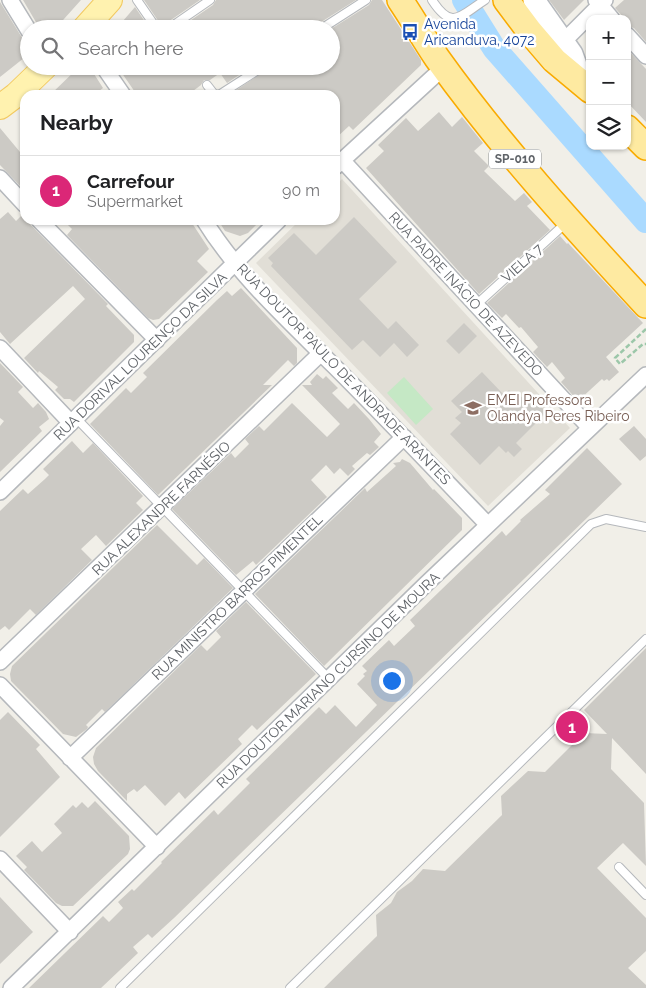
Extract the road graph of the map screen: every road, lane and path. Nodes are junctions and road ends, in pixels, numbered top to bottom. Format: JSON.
{"nodes":[{"id":1,"x":10,"y":0,"type":"edge"},
{"id":2,"x":110,"y":0,"type":"edge"},
{"id":3,"x":137,"y":0,"type":"edge"},
{"id":4,"x":210,"y":0,"type":"edge"},
{"id":5,"x":366,"y":0,"type":"edge"},
{"id":6,"x":400,"y":0,"type":"edge"},
{"id":7,"x":432,"y":0,"type":"edge"},
{"id":8,"x":484,"y":0,"type":"edge"},
{"id":9,"x":506,"y":0,"type":"edge"},
{"id":10,"x":534,"y":0,"type":"edge"},
{"id":11,"x":600,"y":1,"type":"edge"},
{"id":12,"x":609,"y":15,"type":"edge"},
{"id":13,"x":22,"y":20,"type":"edge"},
{"id":14,"x":92,"y":20,"type":"edge"},
{"id":15,"x":150,"y":20,"type":"edge"},
{"id":16,"x":181,"y":20,"type":"edge"},
{"id":17,"x":336,"y":20,"type":"edge"},
{"id":18,"x":631,"y":40,"type":"edge"},
{"id":19,"x":564,"y":41,"type":"junction"},
{"id":20,"x":646,"y":56,"type":"edge"},
{"id":21,"x":444,"y":67,"type":"junction"},
{"id":22,"x":37,"y":75,"type":"edge"},
{"id":23,"x":110,"y":75,"type":"edge"},
{"id":24,"x":250,"y":75,"type":"edge"},
{"id":25,"x":207,"y":85,"type":"dead end"},
{"id":26,"x":586,"y":86,"type":"edge"},
{"id":27,"x":21,"y":90,"type":"edge"},
{"id":28,"x":119,"y":90,"type":"edge"},
{"id":29,"x":211,"y":90,"type":"edge"},
{"id":30,"x":227,"y":90,"type":"edge"},
{"id":31,"x":20,"y":91,"type":"edge"},
{"id":32,"x":0,"y":107,"type":"edge"},
{"id":33,"x":631,"y":132,"type":"edge"},
{"id":34,"x":646,"y":147,"type":"edge"},
{"id":35,"x":340,"y":161,"type":"edge"},
{"id":36,"x":340,"y":165,"type":"edge"},
{"id":37,"x":0,"y":178,"type":"edge"},
{"id":38,"x":20,"y":200,"type":"edge"},
{"id":39,"x":568,"y":220,"type":"junction"},
{"id":40,"x":45,"y":225,"type":"edge"},
{"id":41,"x":208,"y":225,"type":"edge"},
{"id":42,"x":274,"y":225,"type":"edge"},
{"id":43,"x":236,"y":262,"type":"junction"},
{"id":44,"x":476,"y":305,"type":"junction"},
{"id":45,"x":646,"y":305,"type":"edge"},
{"id":46,"x":646,"y":329,"type":"edge"},
{"id":47,"x":157,"y":340,"type":"junction"},
{"id":48,"x":646,"y":344,"type":"edge"},
{"id":49,"x":0,"y":348,"type":"edge"},
{"id":50,"x":321,"y":353,"type":"junction"},
{"id":51,"x":646,"y":375,"type":"edge"},
{"id":52,"x":74,"y":421,"type":"junction"},
{"id":53,"x":589,"y":427,"type":"junction"},
{"id":54,"x":404,"y":437,"type":"junction"},
{"id":55,"x":0,"y":492,"type":"edge"},
{"id":56,"x":162,"y":506,"type":"junction"},
{"id":57,"x":488,"y":525,"type":"junction"},
{"id":58,"x":646,"y":527,"type":"edge"},
{"id":59,"x":244,"y":592,"type":"junction"},
{"id":60,"x":646,"y":639,"type":"edge"},
{"id":61,"x":0,"y":662,"type":"edge"},
{"id":62,"x":329,"y":679,"type":"junction"},
{"id":63,"x":0,"y":685,"type":"edge"},
{"id":64,"x":70,"y":758,"type":"junction"},
{"id":65,"x":156,"y":847,"type":"junction"},
{"id":66,"x":0,"y":859,"type":"edge"},
{"id":67,"x":619,"y":867,"type":"dead end"},
{"id":68,"x":646,"y":895,"type":"edge"},
{"id":69,"x":70,"y":932,"type":"junction"},
{"id":70,"x":11,"y":988,"type":"edge"},
{"id":71,"x":120,"y":988,"type":"edge"},
{"id":72,"x":290,"y":988,"type":"edge"}],
"edges":[{"from":1,"to":13,"type":"street"},
{"from":2,"to":14,"type":"main road"},
{"from":3,"to":15,"type":"lane"},
{"from":4,"to":16,"type":"lane"},
{"from":5,"to":17,"type":"lane"},
{"from":6,"to":21,"type":"highway","number":"SP-010"},
{"from":7,"to":8,"type":"lane"},
{"from":9,"to":26,"type":"highway"},
{"from":10,"to":19,"type":"main road"},
{"from":11,"to":12,"type":"street"},
{"from":11,"to":19,"type":"street"},
{"from":18,"to":20,"type":"street"},
{"from":19,"to":26,"type":"main road"},
{"from":21,"to":35,"type":"street"},
{"from":21,"to":39,"type":"highway","number":"SP-010"},
{"from":22,"to":27,"type":"main road"},
{"from":23,"to":28,"type":"street"},
{"from":24,"to":30,"type":"lane"},
{"from":25,"to":29,"type":"lane"},
{"from":31,"to":32,"type":"main road"},
{"from":33,"to":34,"type":"highway"},
{"from":36,"to":44,"type":"street","name":"RUA PADRE INÁCIO DE AZEVEDO"},
{"from":37,"to":38,"type":"street"},
{"from":39,"to":44,"type":"lane","name":"VIELA 7"},
{"from":39,"to":45,"type":"highway","number":"SP-010"},
{"from":40,"to":47,"type":"street"},
{"from":41,"to":43,"type":"street","name":"RUA DOUTOR PAULO DE ANDRADE ARANTES"},
{"from":42,"to":43,"type":"street","name":"RUA DORIVAL LOURENÇO DA SILVA"},
{"from":43,"to":47,"type":"street","name":"RUA DORIVAL LOURENÇO DA SILVA"},
{"from":43,"to":50,"type":"street","name":"RUA DOUTOR PAULO DE ANDRADE ARANTES"},
{"from":44,"to":53,"type":"street","name":"RUA PADRE INÁCIO DE AZEVEDO"},
{"from":46,"to":48,"type":"path"},
{"from":47,"to":52,"type":"street","name":"RUA DORIVAL LOURENÇO DA SILVA"},
{"from":49,"to":52,"type":"street"},
{"from":50,"to":54,"type":"street","name":"RUA DOUTOR PAULO DE ANDRADE ARANTES"},
{"from":50,"to":56,"type":"street","name":"RUA ALEXANDRE FARNÉSIO"},
{"from":51,"to":53,"type":"street","name":"RUA DOUTOR MARIANO CURSINO DE MOURA"},
{"from":52,"to":55,"type":"street","name":"RUA DORIVAL LOURENÇO DA SILVA"},
{"from":52,"to":56,"type":"lane"},
{"from":53,"to":57,"type":"street","name":"RUA DOUTOR MARIANO CURSINO DE MOURA"},
{"from":54,"to":57,"type":"street","name":"RUA DOUTOR PAULO DE ANDRADE ARANTES"},
{"from":54,"to":59,"type":"street","name":"RUA MINISTRO BARROS PIMENTEL"},
{"from":56,"to":59,"type":"lane"},
{"from":56,"to":61,"type":"street","name":"RUA ALEXANDRE FARNÉSIO"},
{"from":57,"to":62,"type":"street","name":"RUA DOUTOR MARIANO CURSINO DE MOURA"},
{"from":58,"to":71,"type":"lane"},
{"from":59,"to":62,"type":"lane"},
{"from":59,"to":64,"type":"street","name":"RUA MINISTRO BARROS PIMENTEL"},
{"from":60,"to":72,"type":"lane"},
{"from":62,"to":65,"type":"street","name":"RUA DOUTOR MARIANO CURSINO DE MOURA"},
{"from":63,"to":64,"type":"street"},
{"from":64,"to":65,"type":"street"},
{"from":65,"to":69,"type":"street","name":"RUA DOUTOR MARIANO CURSINO DE MOURA"},
{"from":66,"to":69,"type":"street"},
{"from":67,"to":68,"type":"lane"},
{"from":69,"to":70,"type":"street","name":"RUA DOUTOR MARIANO CURSINO DE MOURA"}]}
